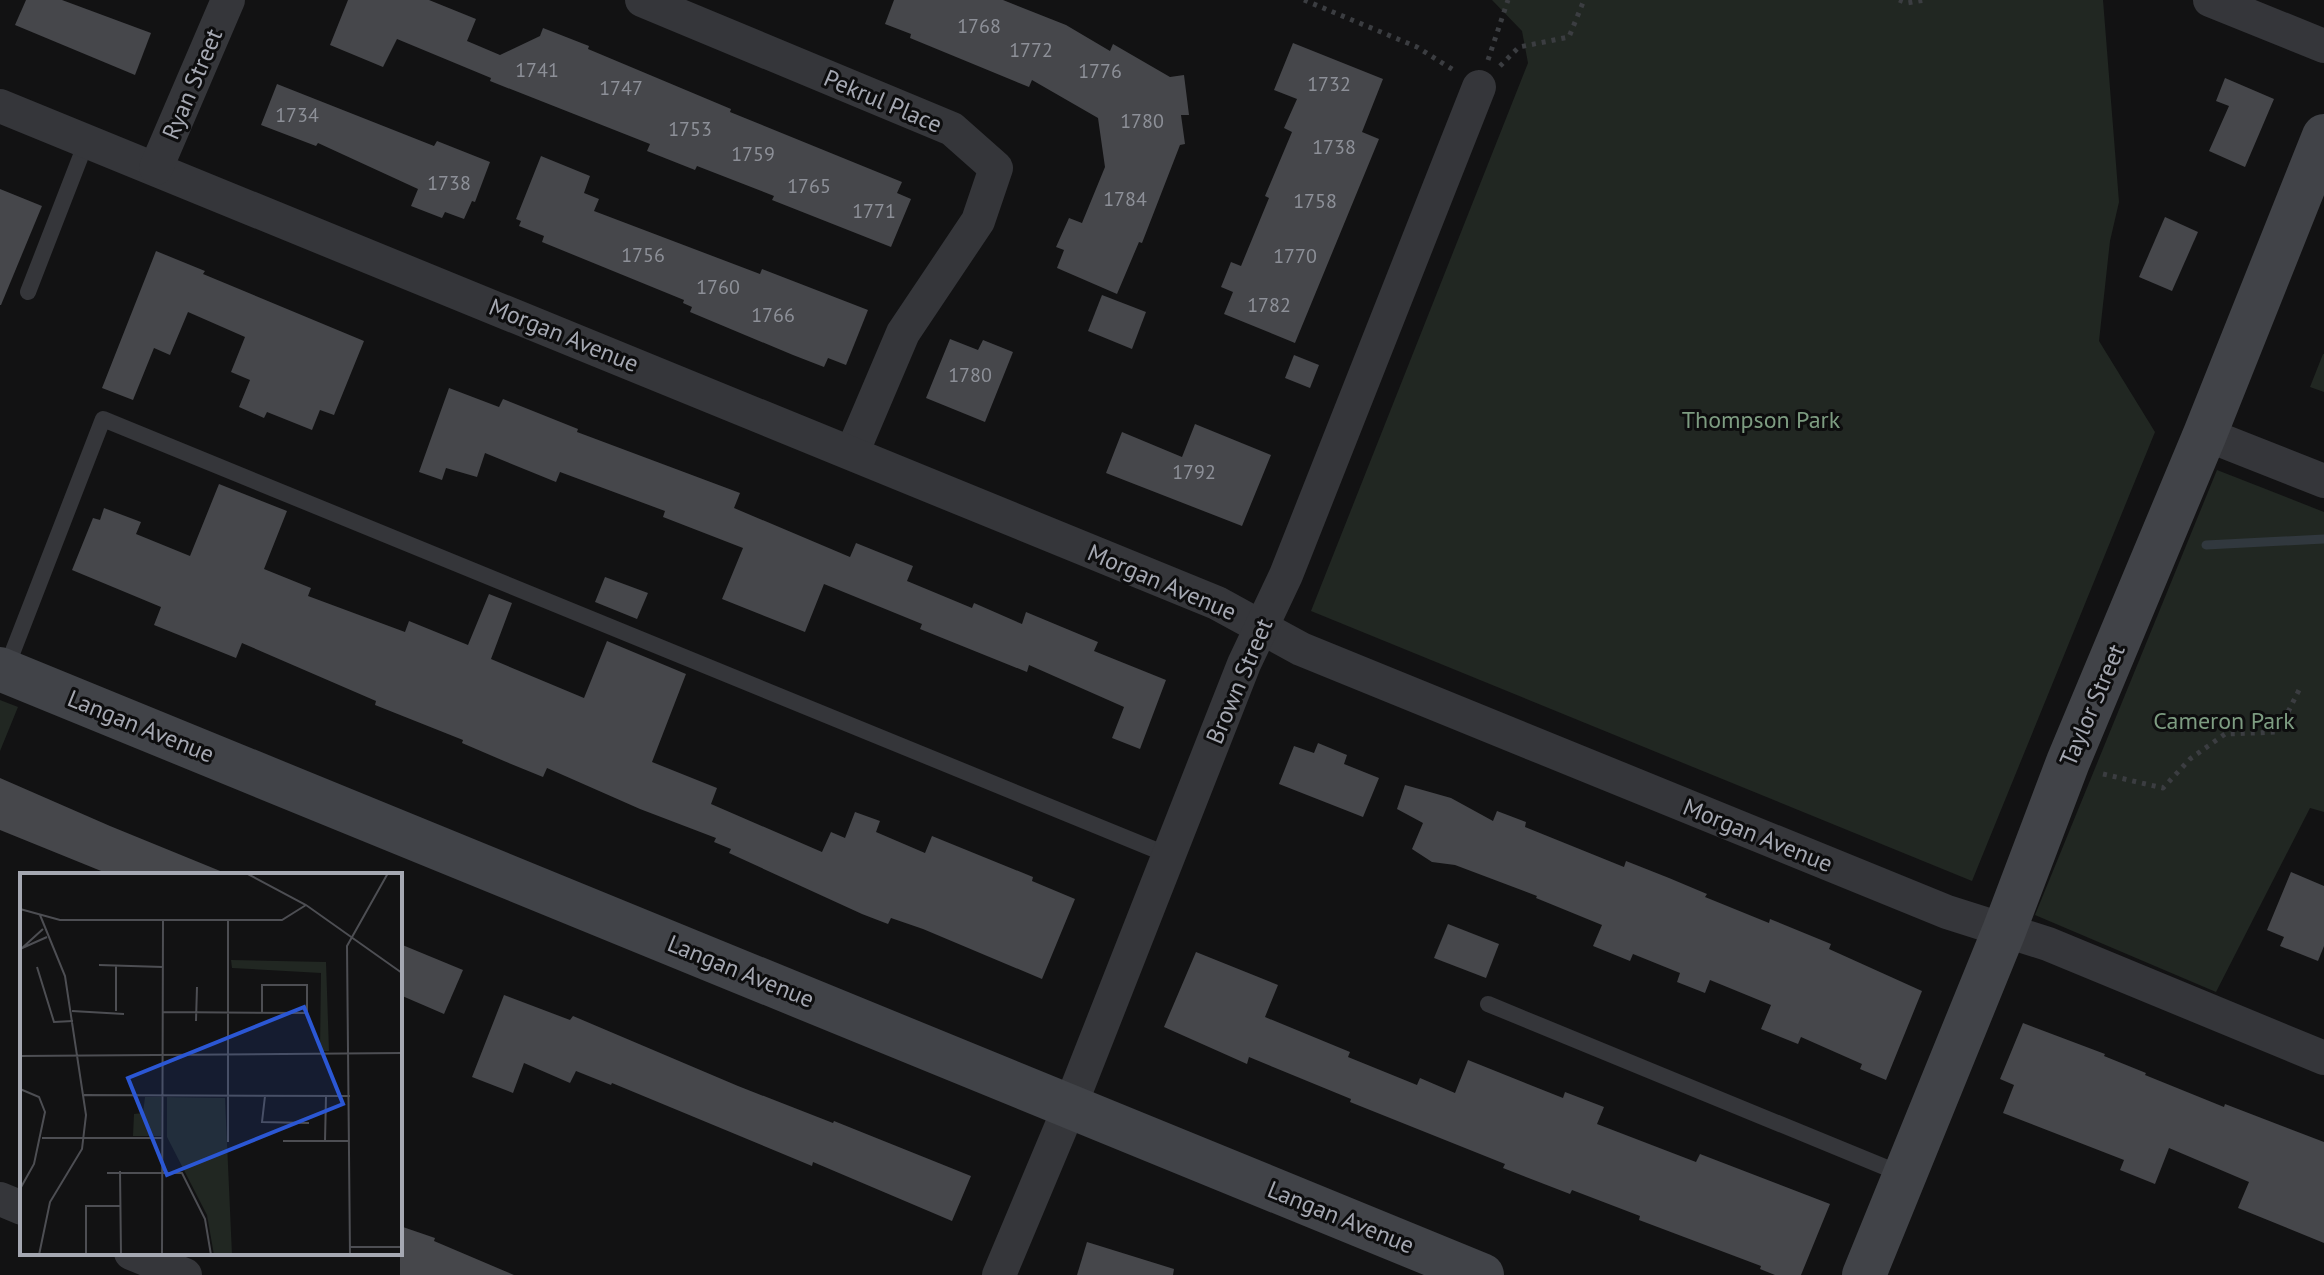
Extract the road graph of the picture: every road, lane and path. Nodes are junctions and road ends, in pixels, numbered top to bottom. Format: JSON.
{"nodes":[{"id":1,"x":228,"y":0,"type":"edge"},
{"id":2,"x":642,"y":0,"type":"edge"},
{"id":3,"x":1304,"y":0,"type":"edge"},
{"id":4,"x":1508,"y":0,"type":"edge"},
{"id":5,"x":1584,"y":0,"type":"edge"},
{"id":6,"x":1899,"y":0,"type":"edge"},
{"id":7,"x":1925,"y":0,"type":"edge"},
{"id":8,"x":2210,"y":0,"type":"edge"},
{"id":9,"x":2324,"y":46,"type":"edge"},
{"id":10,"x":1479,"y":87,"type":"junction"},
{"id":11,"x":0,"y":106,"type":"edge"},
{"id":12,"x":2324,"y":136,"type":"edge"},
{"id":13,"x":87,"y":140,"type":"junction"},
{"id":14,"x":156,"y":168,"type":"junction"},
{"id":15,"x":28,"y":292,"type":"dead end"},
{"id":16,"x":2205,"y":434,"type":"junction"},
{"id":17,"x":852,"y":453,"type":"junction"},
{"id":18,"x":2324,"y":481,"type":"edge"},
{"id":19,"x":1261,"y":627,"type":"junction"},
{"id":20,"x":2,"y":670,"type":"edge"},
{"id":21,"x":2300,"y":688,"type":"dead end"},
{"id":22,"x":2068,"y":762,"type":"junction"},
{"id":23,"x":1168,"y":855,"type":"junction"},
{"id":24,"x":2004,"y":931,"type":"junction"},
{"id":25,"x":1488,"y":1004,"type":"dead end"},
{"id":26,"x":2324,"y":1058,"type":"edge"},
{"id":27,"x":1070,"y":1106,"type":"junction"},
{"id":28,"x":1904,"y":1175,"type":"junction"},
{"id":29,"x":0,"y":1199,"type":"edge"},
{"id":30,"x":20,"y":1207,"type":"edge"},
{"id":31,"x":136,"y":1255,"type":"edge"},
{"id":32,"x":185,"y":1275,"type":"edge"},
{"id":33,"x":999,"y":1275,"type":"edge"},
{"id":34,"x":1482,"y":1275,"type":"edge"},
{"id":35,"x":1864,"y":1275,"type":"edge"}],
"edges":[{"from":1,"to":14,"type":"street","name":"Ryan Street"},
{"from":2,"to":17,"type":"street","name":"Pekrul Place"},
{"from":3,"to":10,"type":"path"},
{"from":4,"to":10,"type":"path"},
{"from":5,"to":10,"type":"path"},
{"from":6,"to":7,"type":"path"},
{"from":8,"to":9,"type":"street"},
{"from":10,"to":19,"type":"street","name":"Brown Street"},
{"from":11,"to":13,"type":"street","name":"Morgan Avenue"},
{"from":12,"to":16,"type":"street","name":"Taylor Street"},
{"from":13,"to":14,"type":"street","name":"Morgan Avenue"},
{"from":13,"to":15,"type":"lane"},
{"from":14,"to":17,"type":"street","name":"Morgan Avenue"},
{"from":16,"to":18,"type":"street"},
{"from":16,"to":22,"type":"street","name":"Taylor Street"},
{"from":17,"to":19,"type":"street","name":"Morgan Avenue"},
{"from":19,"to":23,"type":"street","name":"Brown Street"},
{"from":19,"to":24,"type":"street","name":"Morgan Avenue"},
{"from":20,"to":23,"type":"lane"},
{"from":20,"to":27,"type":"street","name":"Langan Avenue"},
{"from":21,"to":22,"type":"path"},
{"from":22,"to":24,"type":"street","name":"Taylor Street"},
{"from":23,"to":27,"type":"street","name":"Brown Street"},
{"from":24,"to":26,"type":"street","name":"Morgan Avenue"},
{"from":24,"to":28,"type":"street","name":"Taylor Street"},
{"from":25,"to":28,"type":"lane"},
{"from":27,"to":33,"type":"street","name":"Brown Street"},
{"from":27,"to":34,"type":"street","name":"Langan Avenue"},
{"from":28,"to":35,"type":"street","name":"Taylor Street"},
{"from":29,"to":30,"type":"street"},
{"from":31,"to":32,"type":"street"}]}
